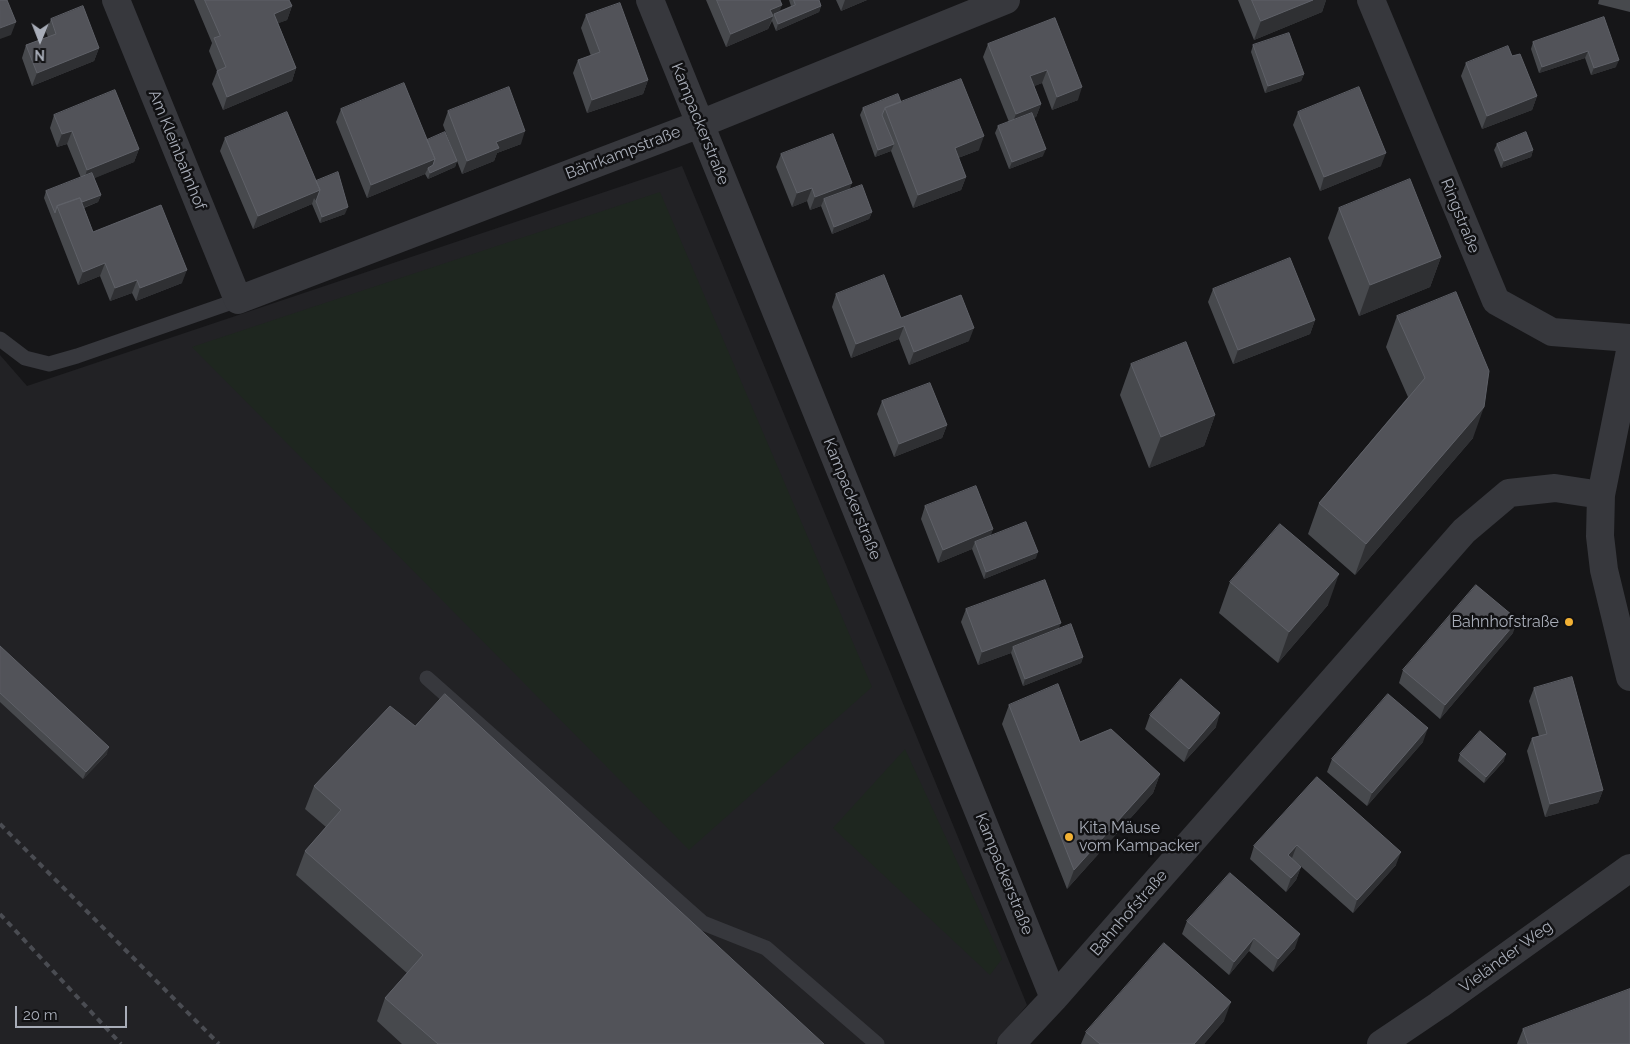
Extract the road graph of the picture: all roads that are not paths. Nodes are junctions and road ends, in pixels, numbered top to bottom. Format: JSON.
{"nodes":[{"id":1,"x":116,"y":0,"type":"edge"},
{"id":2,"x":650,"y":0,"type":"edge"},
{"id":3,"x":1006,"y":0,"type":"edge"},
{"id":4,"x":1371,"y":0,"type":"edge"},
{"id":5,"x":700,"y":124,"type":"junction"},
{"id":6,"x":238,"y":300,"type":"junction"},
{"id":7,"x":1630,"y":338,"type":"edge"},
{"id":8,"x":0,"y":339,"type":"edge"},
{"id":9,"x":1630,"y":351,"type":"edge"},
{"id":10,"x":1601,"y":495,"type":"junction"},
{"id":11,"x":1630,"y":677,"type":"edge"},
{"id":12,"x":427,"y":678,"type":"dead end"},
{"id":13,"x":1630,"y":868,"type":"edge"},
{"id":14,"x":1054,"y":998,"type":"junction"},
{"id":15,"x":877,"y":1044,"type":"edge"},
{"id":16,"x":1011,"y":1044,"type":"edge"},
{"id":17,"x":1381,"y":1044,"type":"edge"}],
"edges":[{"from":1,"to":6,"type":"street","name":"Am Kleinbahnhof"},
{"from":2,"to":5,"type":"street","name":"Kampackerstraße"},
{"from":3,"to":5,"type":"street","name":"Bährkampstraße"},
{"from":4,"to":7,"type":"street","name":"Ringstraße"},
{"from":5,"to":6,"type":"street","name":"Bährkampstraße"},
{"from":5,"to":14,"type":"street","name":"Kampackerstraße"},
{"from":6,"to":8,"type":"lane"},
{"from":9,"to":10,"type":"street"},
{"from":10,"to":11,"type":"street"},
{"from":10,"to":14,"type":"street","name":"Bahnhofstraße"},
{"from":12,"to":15,"type":"lane"},
{"from":13,"to":17,"type":"street","name":"Vieländer Weg"},
{"from":14,"to":16,"type":"street","name":"Bahnhofstraße"}]}
